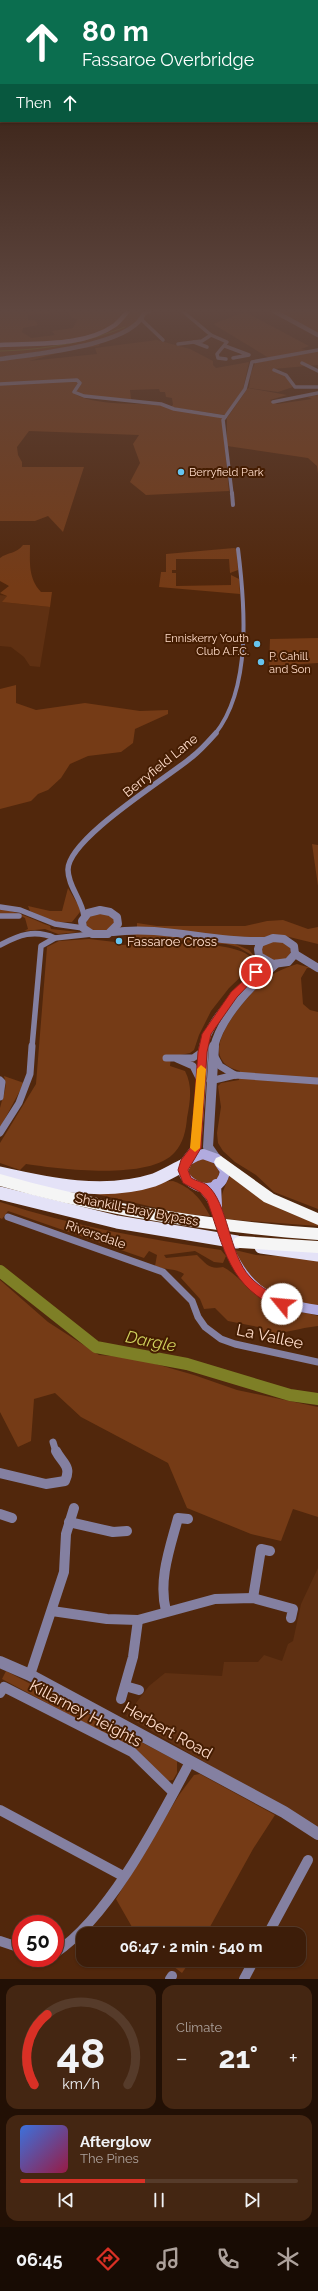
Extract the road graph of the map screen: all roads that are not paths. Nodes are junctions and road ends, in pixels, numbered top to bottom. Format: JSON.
{"nodes":[{"id":1,"x":134,"y":401,"type":"edge"},
{"id":2,"x":236,"y":401,"type":"edge"},
{"id":3,"x":276,"y":401,"type":"edge"},
{"id":4,"x":273,"y":402,"type":"dead end"},
{"id":5,"x":225,"y":417,"type":"junction"},
{"id":6,"x":233,"y":506,"type":"dead end"},
{"id":7,"x":238,"y":549,"type":"dead end"},
{"id":8,"x":84,"y":906,"type":"junction"},
{"id":9,"x":0,"y":907,"type":"edge"},
{"id":10,"x":100,"y":910,"type":"junction"},
{"id":11,"x":0,"y":916,"type":"edge"},
{"id":12,"x":19,"y":916,"type":"dead end"},
{"id":13,"x":117,"y":916,"type":"junction"},
{"id":14,"x":83,"y":926,"type":"junction"},
{"id":15,"x":133,"y":929,"type":"junction"},
{"id":16,"x":113,"y":932,"type":"junction"},
{"id":17,"x":55,"y":938,"type":"junction"},
{"id":18,"x":263,"y":941,"type":"junction"},
{"id":19,"x":240,"y":942,"type":"junction"},
{"id":20,"x":0,"y":945,"type":"edge"},
{"id":21,"x":296,"y":954,"type":"junction"},
{"id":22,"x":260,"y":956,"type":"junction"},
{"id":23,"x":290,"y":961,"type":"junction"},
{"id":24,"x":306,"y":962,"type":"junction"},
{"id":25,"x":276,"y":964,"type":"junction"},
{"id":26,"x":318,"y":968,"type":"edge"},
{"id":27,"x":202,"y":1051,"type":"junction"},
{"id":28,"x":212,"y":1053,"type":"junction"},
{"id":29,"x":166,"y":1058,"type":"dead end"},
{"id":30,"x":176,"y":1059,"type":"junction"},
{"id":31,"x":236,"y":1075,"type":"junction"},
{"id":32,"x":0,"y":1080,"type":"edge"},
{"id":33,"x":201,"y":1081,"type":"junction"},
{"id":34,"x":210,"y":1081,"type":"junction"},
{"id":35,"x":317,"y":1081,"type":"edge"},
{"id":36,"x":0,"y":1097,"type":"edge"},
{"id":37,"x":0,"y":1133,"type":"edge"},
{"id":38,"x":218,"y":1160,"type":"junction"},
{"id":39,"x":185,"y":1163,"type":"junction"},
{"id":40,"x":0,"y":1173,"type":"edge"},
{"id":41,"x":0,"y":1180,"type":"edge"},
{"id":42,"x":216,"y":1184,"type":"junction"},
{"id":43,"x":203,"y":1188,"type":"junction"},
{"id":44,"x":0,"y":1193,"type":"edge"},
{"id":45,"x":218,"y":1213,"type":"junction"},
{"id":46,"x":8,"y":1217,"type":"dead end"},
{"id":47,"x":318,"y":1219,"type":"edge"},
{"id":48,"x":318,"y":1234,"type":"edge"},
{"id":49,"x":235,"y":1247,"type":"junction"},
{"id":50,"x":318,"y":1247,"type":"edge"},
{"id":51,"x":318,"y":1255,"type":"edge"},
{"id":52,"x":172,"y":1281,"type":"joint"},
{"id":53,"x":318,"y":1310,"type":"edge"},
{"id":54,"x":318,"y":1362,"type":"edge"},
{"id":55,"x":53,"y":1442,"type":"dead end"},
{"id":56,"x":0,"y":1473,"type":"edge"},
{"id":57,"x":74,"y":1508,"type":"dead end"},
{"id":58,"x":0,"y":1514,"type":"edge"},
{"id":59,"x":12,"y":1518,"type":"dead end"},
{"id":60,"x":188,"y":1519,"type":"dead end"},
{"id":61,"x":69,"y":1522,"type":"junction"},
{"id":62,"x":127,"y":1531,"type":"dead end"},
{"id":63,"x":270,"y":1551,"type":"dead end"},
{"id":64,"x":253,"y":1598,"type":"junction"},
{"id":65,"x":52,"y":1610,"type":"junction"},
{"id":66,"x":166,"y":1611,"type":"junction"},
{"id":67,"x":291,"y":1618,"type":"dead end"},
{"id":68,"x":138,"y":1620,"type":"junction"},
{"id":69,"x":0,"y":1662,"type":"edge"},
{"id":70,"x":30,"y":1675,"type":"junction"},
{"id":71,"x":125,"y":1686,"type":"junction"},
{"id":72,"x":139,"y":1690,"type":"dead end"},
{"id":73,"x":0,"y":1693,"type":"edge"},
{"id":74,"x":121,"y":1698,"type":"dead end"},
{"id":75,"x":190,"y":1762,"type":"junction"},
{"id":76,"x":173,"y":1792,"type":"junction"},
{"id":77,"x":0,"y":1810,"type":"edge"},
{"id":78,"x":318,"y":1834,"type":"edge"},
{"id":79,"x":308,"y":1860,"type":"dead end"},
{"id":80,"x":123,"y":1876,"type":"junction"},
{"id":81,"x":272,"y":1927,"type":"edge"},
{"id":82,"x":0,"y":1941,"type":"edge"},
{"id":83,"x":12,"y":1945,"type":"edge"},
{"id":84,"x":64,"y":1948,"type":"edge"},
{"id":85,"x":250,"y":1967,"type":"edge"},
{"id":86,"x":244,"y":1979,"type":"edge"}],
"edges":[{"from":1,"to":5,"type":"street"},
{"from":2,"to":5,"type":"street"},
{"from":3,"to":4,"type":"street"},
{"from":5,"to":6,"type":"street"},
{"from":7,"to":8,"type":"street","name":"Berryfield Lane"},
{"from":8,"to":10,"type":"street"},
{"from":8,"to":14,"type":"street"},
{"from":9,"to":14,"type":"street"},
{"from":10,"to":13,"type":"street"},
{"from":10,"to":14,"type":"street"},
{"from":11,"to":12,"type":"street"},
{"from":13,"to":15,"type":"street"},
{"from":13,"to":16,"type":"street"},
{"from":14,"to":16,"type":"street"},
{"from":14,"to":17,"type":"street"},
{"from":15,"to":16,"type":"street"},
{"from":15,"to":19,"type":"street"},
{"from":17,"to":20,"type":"street"},
{"from":17,"to":37,"type":"street"},
{"from":18,"to":19,"type":"street"},
{"from":18,"to":21,"type":"street"},
{"from":18,"to":22,"type":"street"},
{"from":19,"to":22,"type":"street"},
{"from":21,"to":23,"type":"street"},
{"from":21,"to":24,"type":"street"},
{"from":22,"to":25,"type":"street"},
{"from":22,"to":27,"type":"street"},
{"from":23,"to":24,"type":"street"},
{"from":23,"to":25,"type":"street"},
{"from":24,"to":26,"type":"street"},
{"from":25,"to":28,"type":"street"},
{"from":27,"to":30,"type":"street"},
{"from":27,"to":33,"type":"street"},
{"from":28,"to":31,"type":"street"},
{"from":28,"to":34,"type":"street"},
{"from":29,"to":30,"type":"street"},
{"from":30,"to":33,"type":"street"},
{"from":31,"to":34,"type":"street"},
{"from":31,"to":35,"type":"street"},
{"from":32,"to":36,"type":"street"},
{"from":33,"to":39,"type":"street"},
{"from":34,"to":38,"type":"street"},
{"from":38,"to":39,"type":"main road"},
{"from":38,"to":42,"type":"main road"},
{"from":38,"to":47,"type":"highway"},
{"from":39,"to":40,"type":"highway"},
{"from":39,"to":43,"type":"main road"},
{"from":41,"to":48,"type":"highway","name":"Shankill-Bray Bypass"},
{"from":42,"to":43,"type":"main road"},
{"from":42,"to":45,"type":"main road"},
{"from":43,"to":45,"type":"main road"},
{"from":44,"to":49,"type":"highway","name":"Shankill-Bray Bypass"},
{"from":45,"to":49,"type":"main road","bridge":true},
{"from":46,"to":52,"type":"street","name":"Riversdale"},
{"from":49,"to":50,"type":"highway","name":"Shankill-Bray Bypass"},
{"from":49,"to":51,"type":"highway"},
{"from":49,"to":53,"type":"main road"},
{"from":52,"to":54,"type":"street","name":"La Vallee"},
{"from":55,"to":56,"type":"street"},
{"from":57,"to":61,"type":"street"},
{"from":58,"to":59,"type":"street"},
{"from":60,"to":66,"type":"street"},
{"from":61,"to":62,"type":"street"},
{"from":61,"to":65,"type":"street"},
{"from":63,"to":64,"type":"street"},
{"from":64,"to":66,"type":"street"},
{"from":64,"to":67,"type":"street"},
{"from":65,"to":68,"type":"street"},
{"from":65,"to":70,"type":"street"},
{"from":66,"to":68,"type":"street"},
{"from":68,"to":71,"type":"street"},
{"from":69,"to":70,"type":"street","name":"Herbert Road"},
{"from":70,"to":75,"type":"street","name":"Herbert Road"},
{"from":71,"to":72,"type":"street"},
{"from":71,"to":74,"type":"street"},
{"from":73,"to":76,"type":"street","name":"Killarney Heights"},
{"from":75,"to":76,"type":"street"},
{"from":75,"to":78,"type":"street","name":"Herbert Road"},
{"from":76,"to":80,"type":"street"},
{"from":77,"to":80,"type":"street"},
{"from":79,"to":81,"type":"street"},
{"from":80,"to":84,"type":"street"},
{"from":82,"to":83,"type":"street"},
{"from":85,"to":86,"type":"street"}]}
